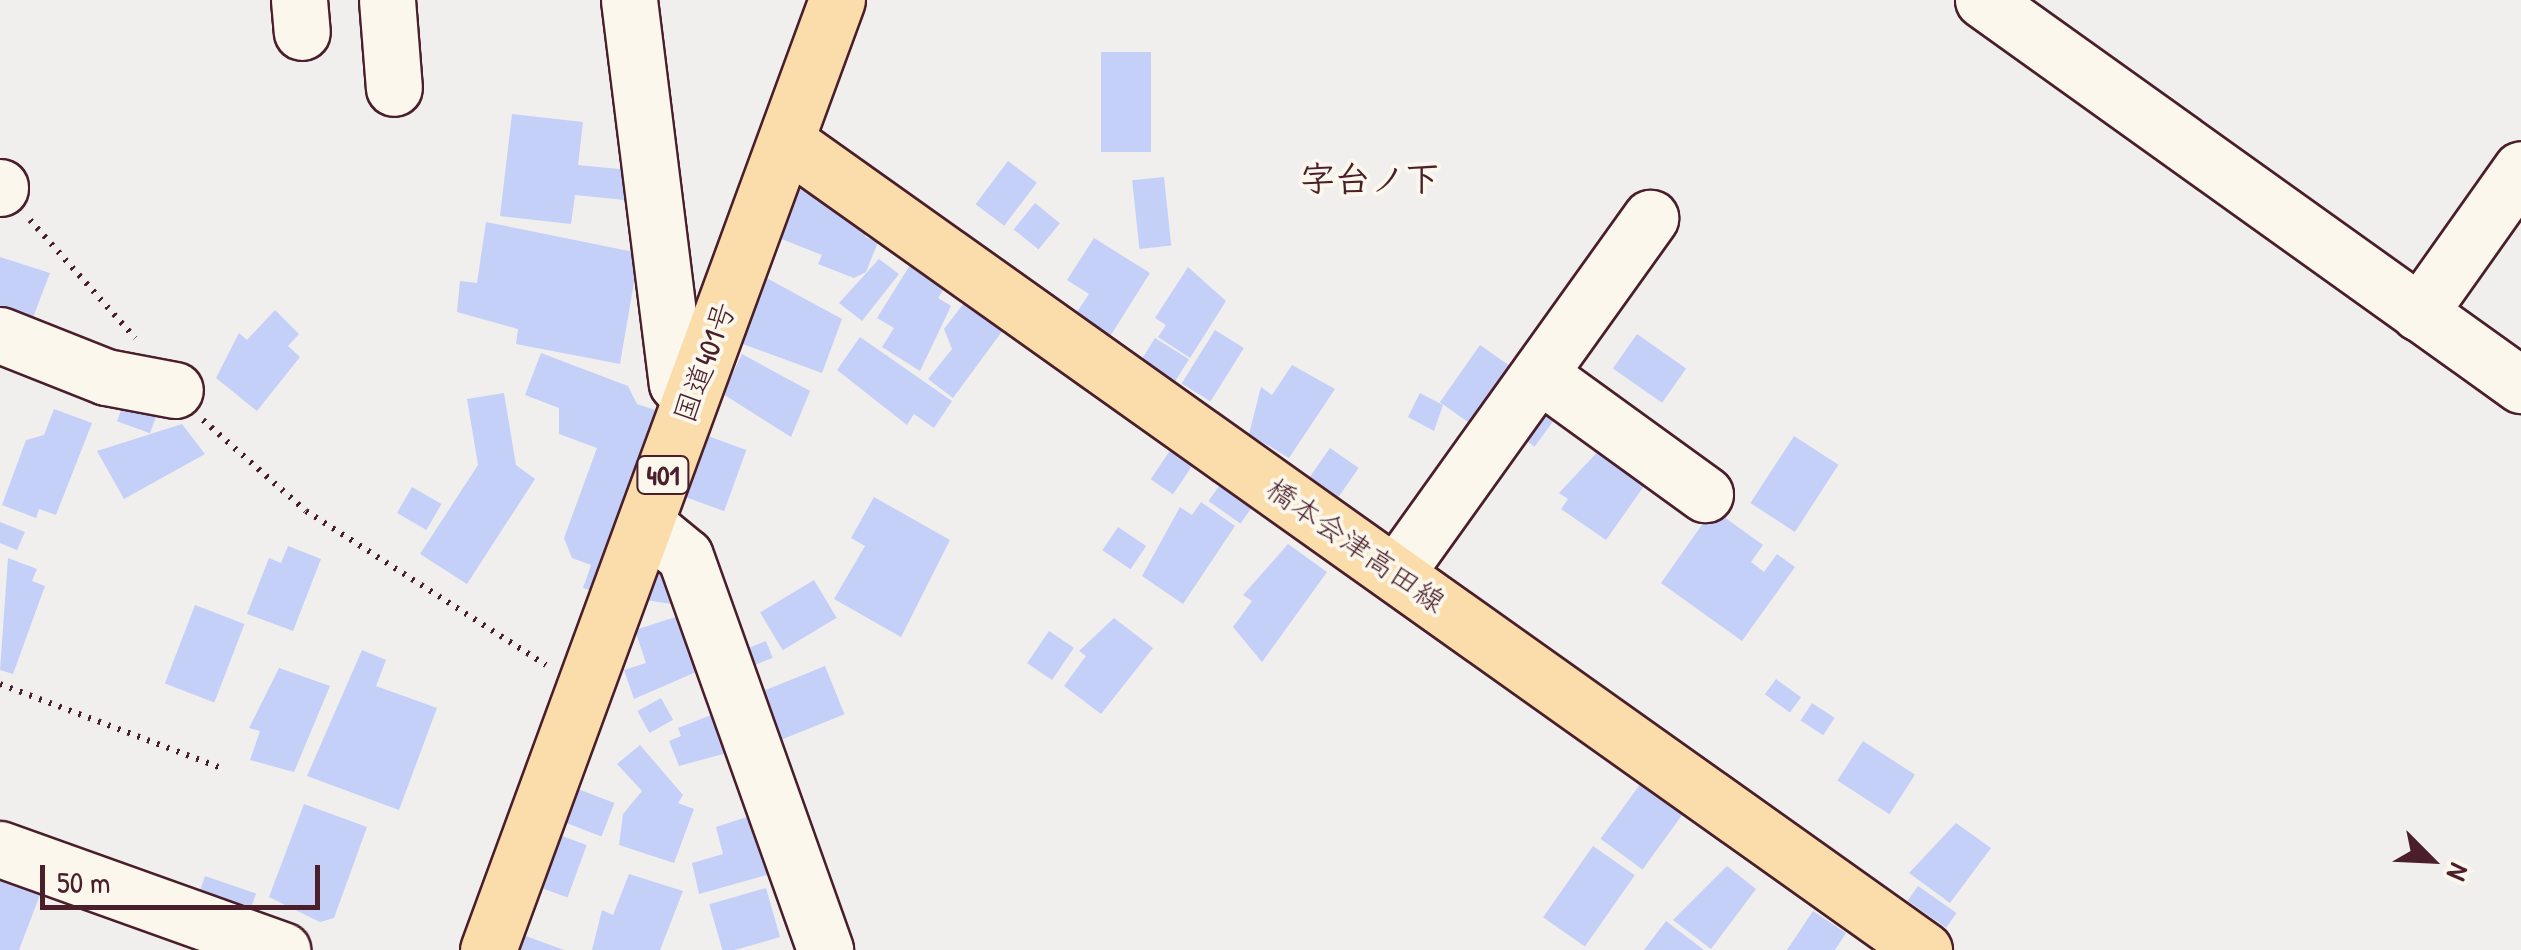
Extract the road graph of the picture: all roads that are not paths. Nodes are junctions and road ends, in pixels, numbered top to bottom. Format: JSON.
{"nodes":[{"id":1,"x":387,"y":0,"type":"edge"},
{"id":2,"x":629,"y":0,"type":"edge"},
{"id":3,"x":837,"y":0,"type":"edge"},
{"id":4,"x":1983,"y":0,"type":"edge"},
{"id":5,"x":394,"y":88,"type":"dead end"},
{"id":6,"x":787,"y":142,"type":"junction"},
{"id":7,"x":2521,"y":169,"type":"edge"},
{"id":8,"x":1650,"y":218,"type":"dead end"},
{"id":9,"x":2420,"y":313,"type":"junction"},
{"id":10,"x":0,"y":335,"type":"edge"},
{"id":11,"x":1539,"y":374,"type":"junction"},
{"id":12,"x":2521,"y":385,"type":"edge"},
{"id":13,"x":175,"y":390,"type":"road end"},
{"id":14,"x":690,"y":398,"type":"junction"},
{"id":15,"x":1705,"y":494,"type":"dead end"},
{"id":16,"x":646,"y":524,"type":"junction"},
{"id":17,"x":1396,"y":573,"type":"junction"},
{"id":18,"x":0,"y":849,"type":"edge"},
{"id":19,"x":282,"y":950,"type":"edge"},
{"id":20,"x":488,"y":950,"type":"edge"},
{"id":21,"x":825,"y":950,"type":"edge"},
{"id":22,"x":1924,"y":950,"type":"edge"}],
"edges":[{"from":1,"to":5,"type":"street"},
{"from":2,"to":14,"type":"street"},
{"from":3,"to":6,"type":"main road","name":"国道401号","number":"401"},
{"from":4,"to":9,"type":"street"},
{"from":6,"to":14,"type":"main road","name":"国道401号","number":"401"},
{"from":6,"to":17,"type":"main road","name":"橋本会津高田線"},
{"from":7,"to":9,"type":"street"},
{"from":8,"to":11,"type":"street"},
{"from":9,"to":12,"type":"street"},
{"from":10,"to":13,"type":"street"},
{"from":11,"to":15,"type":"street"},
{"from":11,"to":17,"type":"street"},
{"from":14,"to":16,"type":"main road","name":"国道401号","number":"401"},
{"from":16,"to":20,"type":"main road","name":"国道401号","number":"401"},
{"from":16,"to":21,"type":"street"},
{"from":17,"to":22,"type":"main road","name":"橋本会津高田線"},
{"from":18,"to":19,"type":"street"}]}
